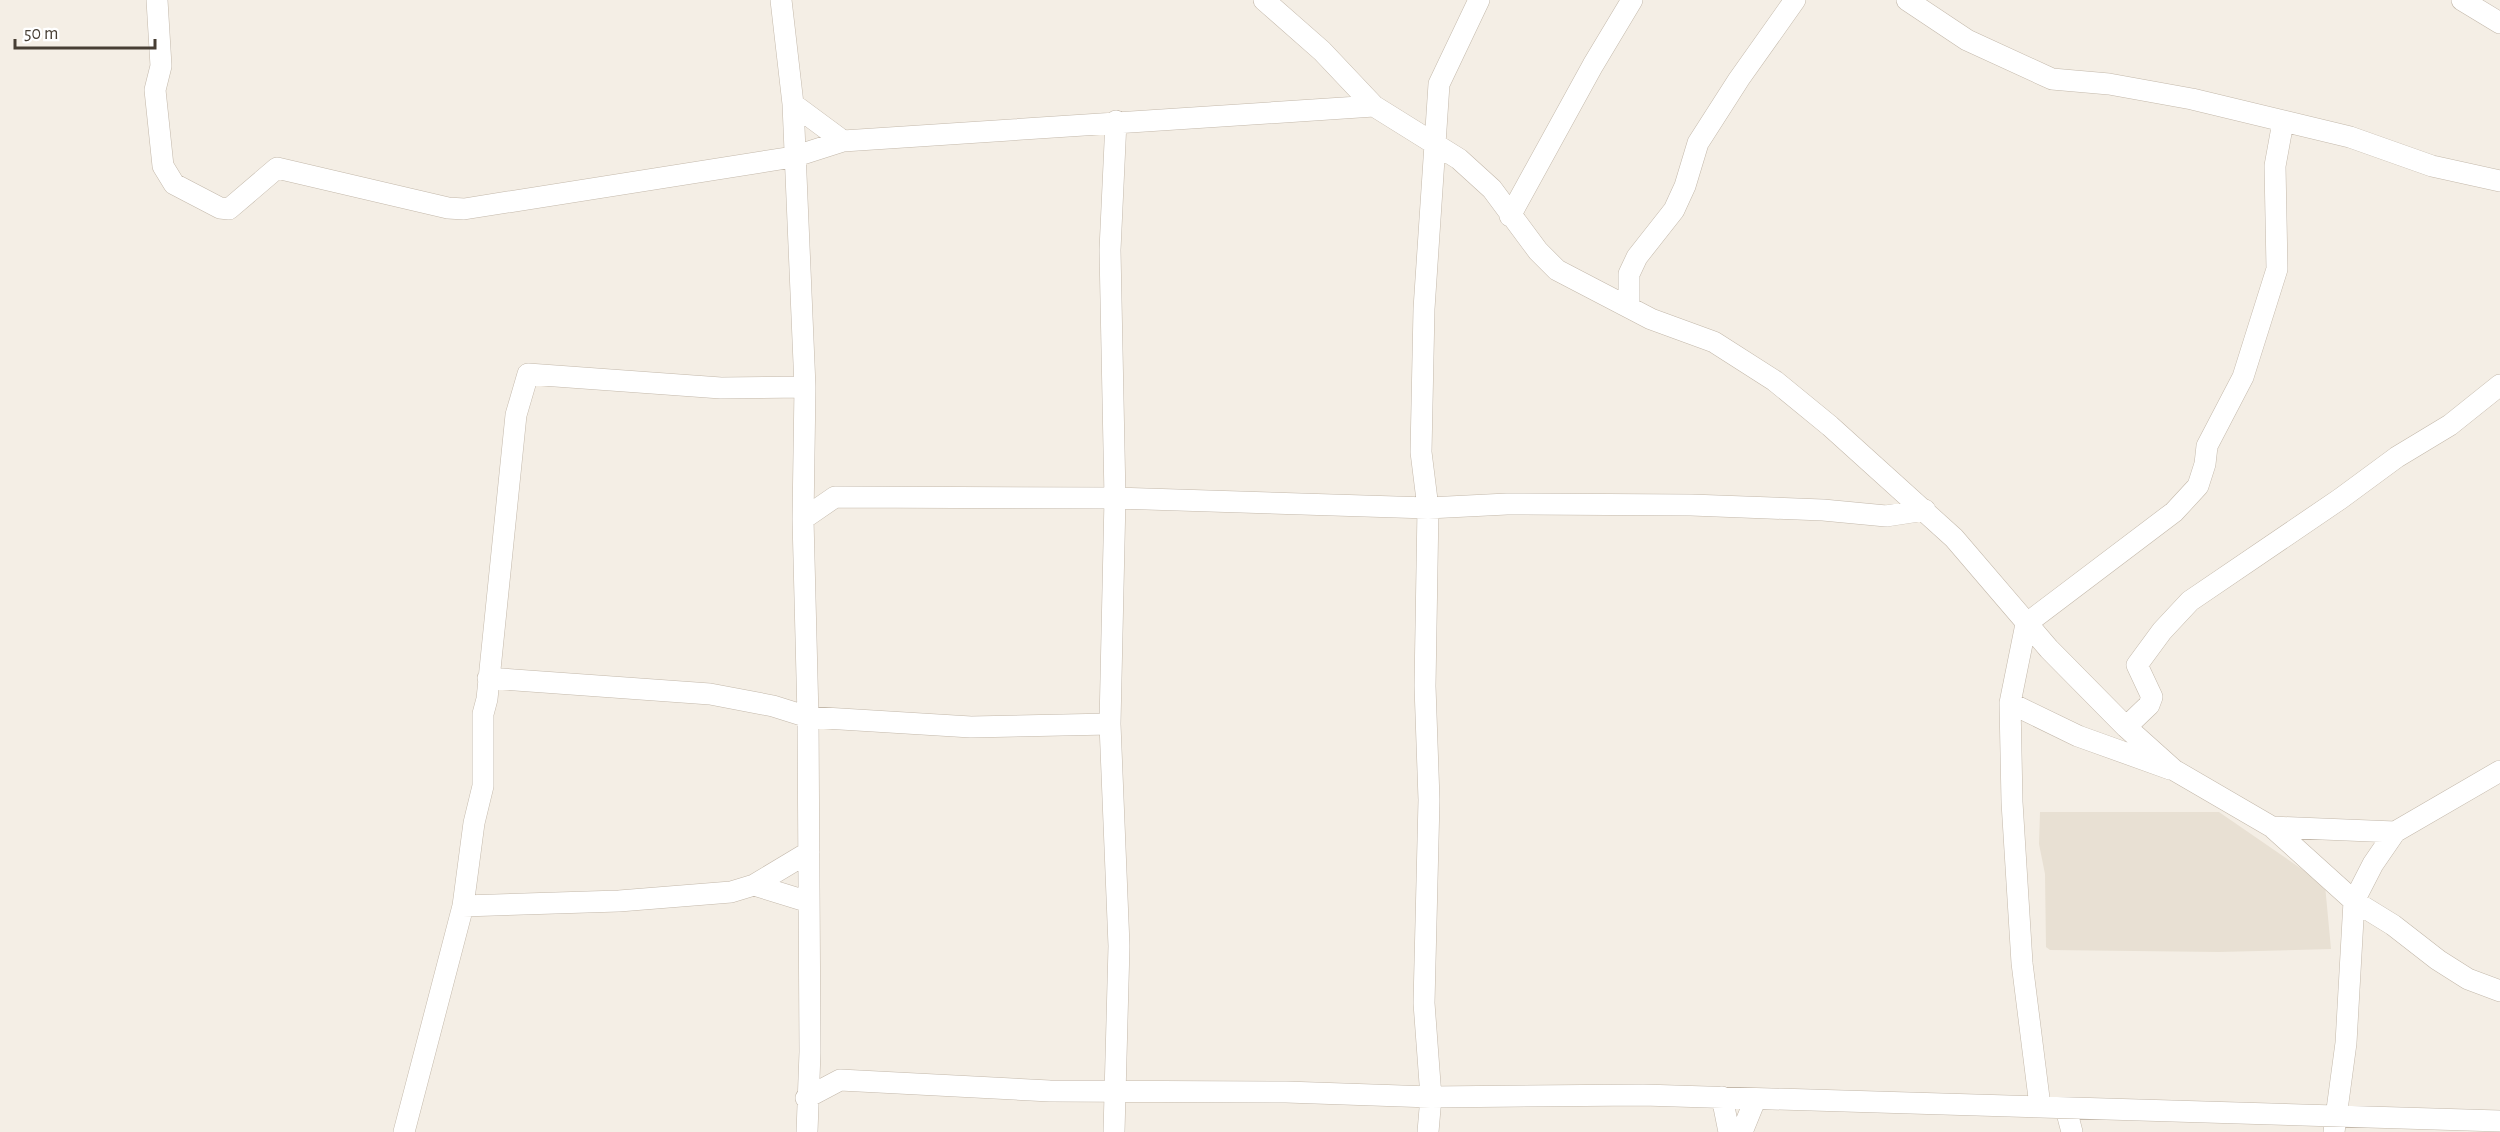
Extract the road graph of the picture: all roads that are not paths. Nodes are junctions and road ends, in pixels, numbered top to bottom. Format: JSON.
{"nodes":[{"id":1,"x":158,"y":0,"type":"edge"},
{"id":2,"x":781,"y":0,"type":"edge"},
{"id":3,"x":1264,"y":0,"type":"edge"},
{"id":4,"x":1479,"y":0,"type":"edge"},
{"id":5,"x":1632,"y":0,"type":"edge"},
{"id":6,"x":1795,"y":0,"type":"edge"},
{"id":7,"x":1907,"y":0,"type":"edge"},
{"id":8,"x":2462,"y":0,"type":"edge"},
{"id":9,"x":2500,"y":23,"type":"edge"},
{"id":10,"x":793,"y":104,"type":"junction"},
{"id":11,"x":1374,"y":106,"type":"junction"},
{"id":12,"x":1116,"y":121,"type":"junction"},
{"id":13,"x":2283,"y":122,"type":"junction"},
{"id":14,"x":843,"y":141,"type":"junction"},
{"id":15,"x":1434,"y":142,"type":"junction"},
{"id":16,"x":793,"y":157,"type":"junction"},
{"id":17,"x":2500,"y":181,"type":"edge"},
{"id":18,"x":1510,"y":216,"type":"junction"},
{"id":19,"x":1629,"y":306,"type":"junction"},
{"id":20,"x":2500,"y":385,"type":"edge"},
{"id":21,"x":805,"y":387,"type":"junction"},
{"id":22,"x":804,"y":469,"type":"junction"},
{"id":23,"x":835,"y":497,"type":"junction"},
{"id":24,"x":1115,"y":498,"type":"junction"},
{"id":25,"x":1428,"y":508,"type":"junction"},
{"id":26,"x":1924,"y":510,"type":"junction"},
{"id":27,"x":803,"y":519,"type":"junction"},
{"id":28,"x":2026,"y":624,"type":"junction"},
{"id":29,"x":488,"y":678,"type":"junction"},
{"id":30,"x":2010,"y":703,"type":"junction"},
{"id":31,"x":808,"y":717,"type":"junction"},
{"id":32,"x":1110,"y":724,"type":"junction"},
{"id":33,"x":2126,"y":727,"type":"junction"},
{"id":34,"x":2174,"y":770,"type":"junction"},
{"id":35,"x":2500,"y":771,"type":"edge"},
{"id":36,"x":2272,"y":826,"type":"junction"},
{"id":37,"x":2395,"y":832,"type":"junction"},
{"id":38,"x":809,"y":852,"type":"junction"},
{"id":39,"x":754,"y":885,"type":"junction"},
{"id":40,"x":2354,"y":901,"type":"junction"},
{"id":41,"x":809,"y":902,"type":"junction"},
{"id":42,"x":463,"y":906,"type":"junction"},
{"id":43,"x":2500,"y":991,"type":"edge"},
{"id":44,"x":810,"y":1052,"type":"junction"},
{"id":45,"x":840,"y":1080,"type":"junction"},
{"id":46,"x":1115,"y":1091,"type":"junction"},
{"id":47,"x":1431,"y":1097,"type":"junction"},
{"id":48,"x":806,"y":1098,"type":"junction"},
{"id":49,"x":1722,"y":1098,"type":"junction"},
{"id":50,"x":1755,"y":1100,"type":"junction"},
{"id":51,"x":2040,"y":1106,"type":"junction"},
{"id":52,"x":2066,"y":1109,"type":"junction"},
{"id":53,"x":2500,"y":1121,"type":"edge"},
{"id":54,"x":2301,"y":1124,"type":"edge"},
{"id":55,"x":2336,"y":1124,"type":"edge"},
{"id":56,"x":404,"y":1132,"type":"edge"},
{"id":57,"x":807,"y":1132,"type":"edge"},
{"id":58,"x":1114,"y":1132,"type":"edge"},
{"id":59,"x":1428,"y":1132,"type":"edge"},
{"id":60,"x":1729,"y":1132,"type":"edge"},
{"id":61,"x":1742,"y":1132,"type":"edge"},
{"id":62,"x":2072,"y":1132,"type":"edge"}],
"edges":[{"from":1,"to":16,"type":"street"},
{"from":2,"to":10,"type":"street"},
{"from":3,"to":11,"type":"street"},
{"from":4,"to":15,"type":"street"},
{"from":5,"to":18,"type":"street"},
{"from":6,"to":19,"type":"street"},
{"from":7,"to":13,"type":"street"},
{"from":8,"to":9,"type":"street"},
{"from":10,"to":14,"type":"street"},
{"from":10,"to":16,"type":"street"},
{"from":11,"to":12,"type":"street"},
{"from":11,"to":15,"type":"street"},
{"from":12,"to":14,"type":"street"},
{"from":12,"to":24,"type":"street"},
{"from":13,"to":17,"type":"street"},
{"from":13,"to":28,"type":"street"},
{"from":14,"to":16,"type":"street"},
{"from":15,"to":18,"type":"street"},
{"from":15,"to":25,"type":"street"},
{"from":16,"to":21,"type":"street"},
{"from":18,"to":19,"type":"street"},
{"from":19,"to":26,"type":"street"},
{"from":20,"to":33,"type":"street"},
{"from":21,"to":22,"type":"street"},
{"from":21,"to":29,"type":"street"},
{"from":22,"to":23,"type":"street"},
{"from":22,"to":27,"type":"street"},
{"from":23,"to":24,"type":"street"},
{"from":23,"to":27,"type":"street"},
{"from":24,"to":25,"type":"street"},
{"from":24,"to":32,"type":"street"},
{"from":25,"to":26,"type":"street"},
{"from":25,"to":47,"type":"street"},
{"from":26,"to":28,"type":"street"},
{"from":27,"to":31,"type":"street"},
{"from":28,"to":30,"type":"street"},
{"from":28,"to":33,"type":"street"},
{"from":29,"to":31,"type":"street"},
{"from":29,"to":42,"type":"street"},
{"from":30,"to":34,"type":"street"},
{"from":30,"to":51,"type":"street"},
{"from":31,"to":32,"type":"street"},
{"from":31,"to":38,"type":"street"},
{"from":32,"to":46,"type":"street"},
{"from":33,"to":34,"type":"street"},
{"from":34,"to":36,"type":"street"},
{"from":35,"to":37,"type":"street"},
{"from":36,"to":37,"type":"street"},
{"from":36,"to":40,"type":"street"},
{"from":37,"to":40,"type":"street"},
{"from":38,"to":39,"type":"street"},
{"from":38,"to":41,"type":"street"},
{"from":39,"to":41,"type":"street"},
{"from":39,"to":42,"type":"street"},
{"from":40,"to":43,"type":"street"},
{"from":40,"to":55,"type":"street"},
{"from":41,"to":44,"type":"street"},
{"from":42,"to":56,"type":"street"},
{"from":44,"to":45,"type":"street"},
{"from":44,"to":48,"type":"street"},
{"from":45,"to":46,"type":"street"},
{"from":45,"to":48,"type":"street"},
{"from":46,"to":47,"type":"street"},
{"from":46,"to":58,"type":"street"},
{"from":47,"to":49,"type":"street"},
{"from":47,"to":59,"type":"street"},
{"from":48,"to":57,"type":"street"},
{"from":49,"to":50,"type":"street"},
{"from":49,"to":60,"type":"street"},
{"from":50,"to":51,"type":"street"},
{"from":50,"to":61,"type":"street"},
{"from":51,"to":52,"type":"street"},
{"from":52,"to":54,"type":"street"},
{"from":52,"to":62,"type":"street"},
{"from":53,"to":55,"type":"street"},
{"from":54,"to":55,"type":"street"}]}
